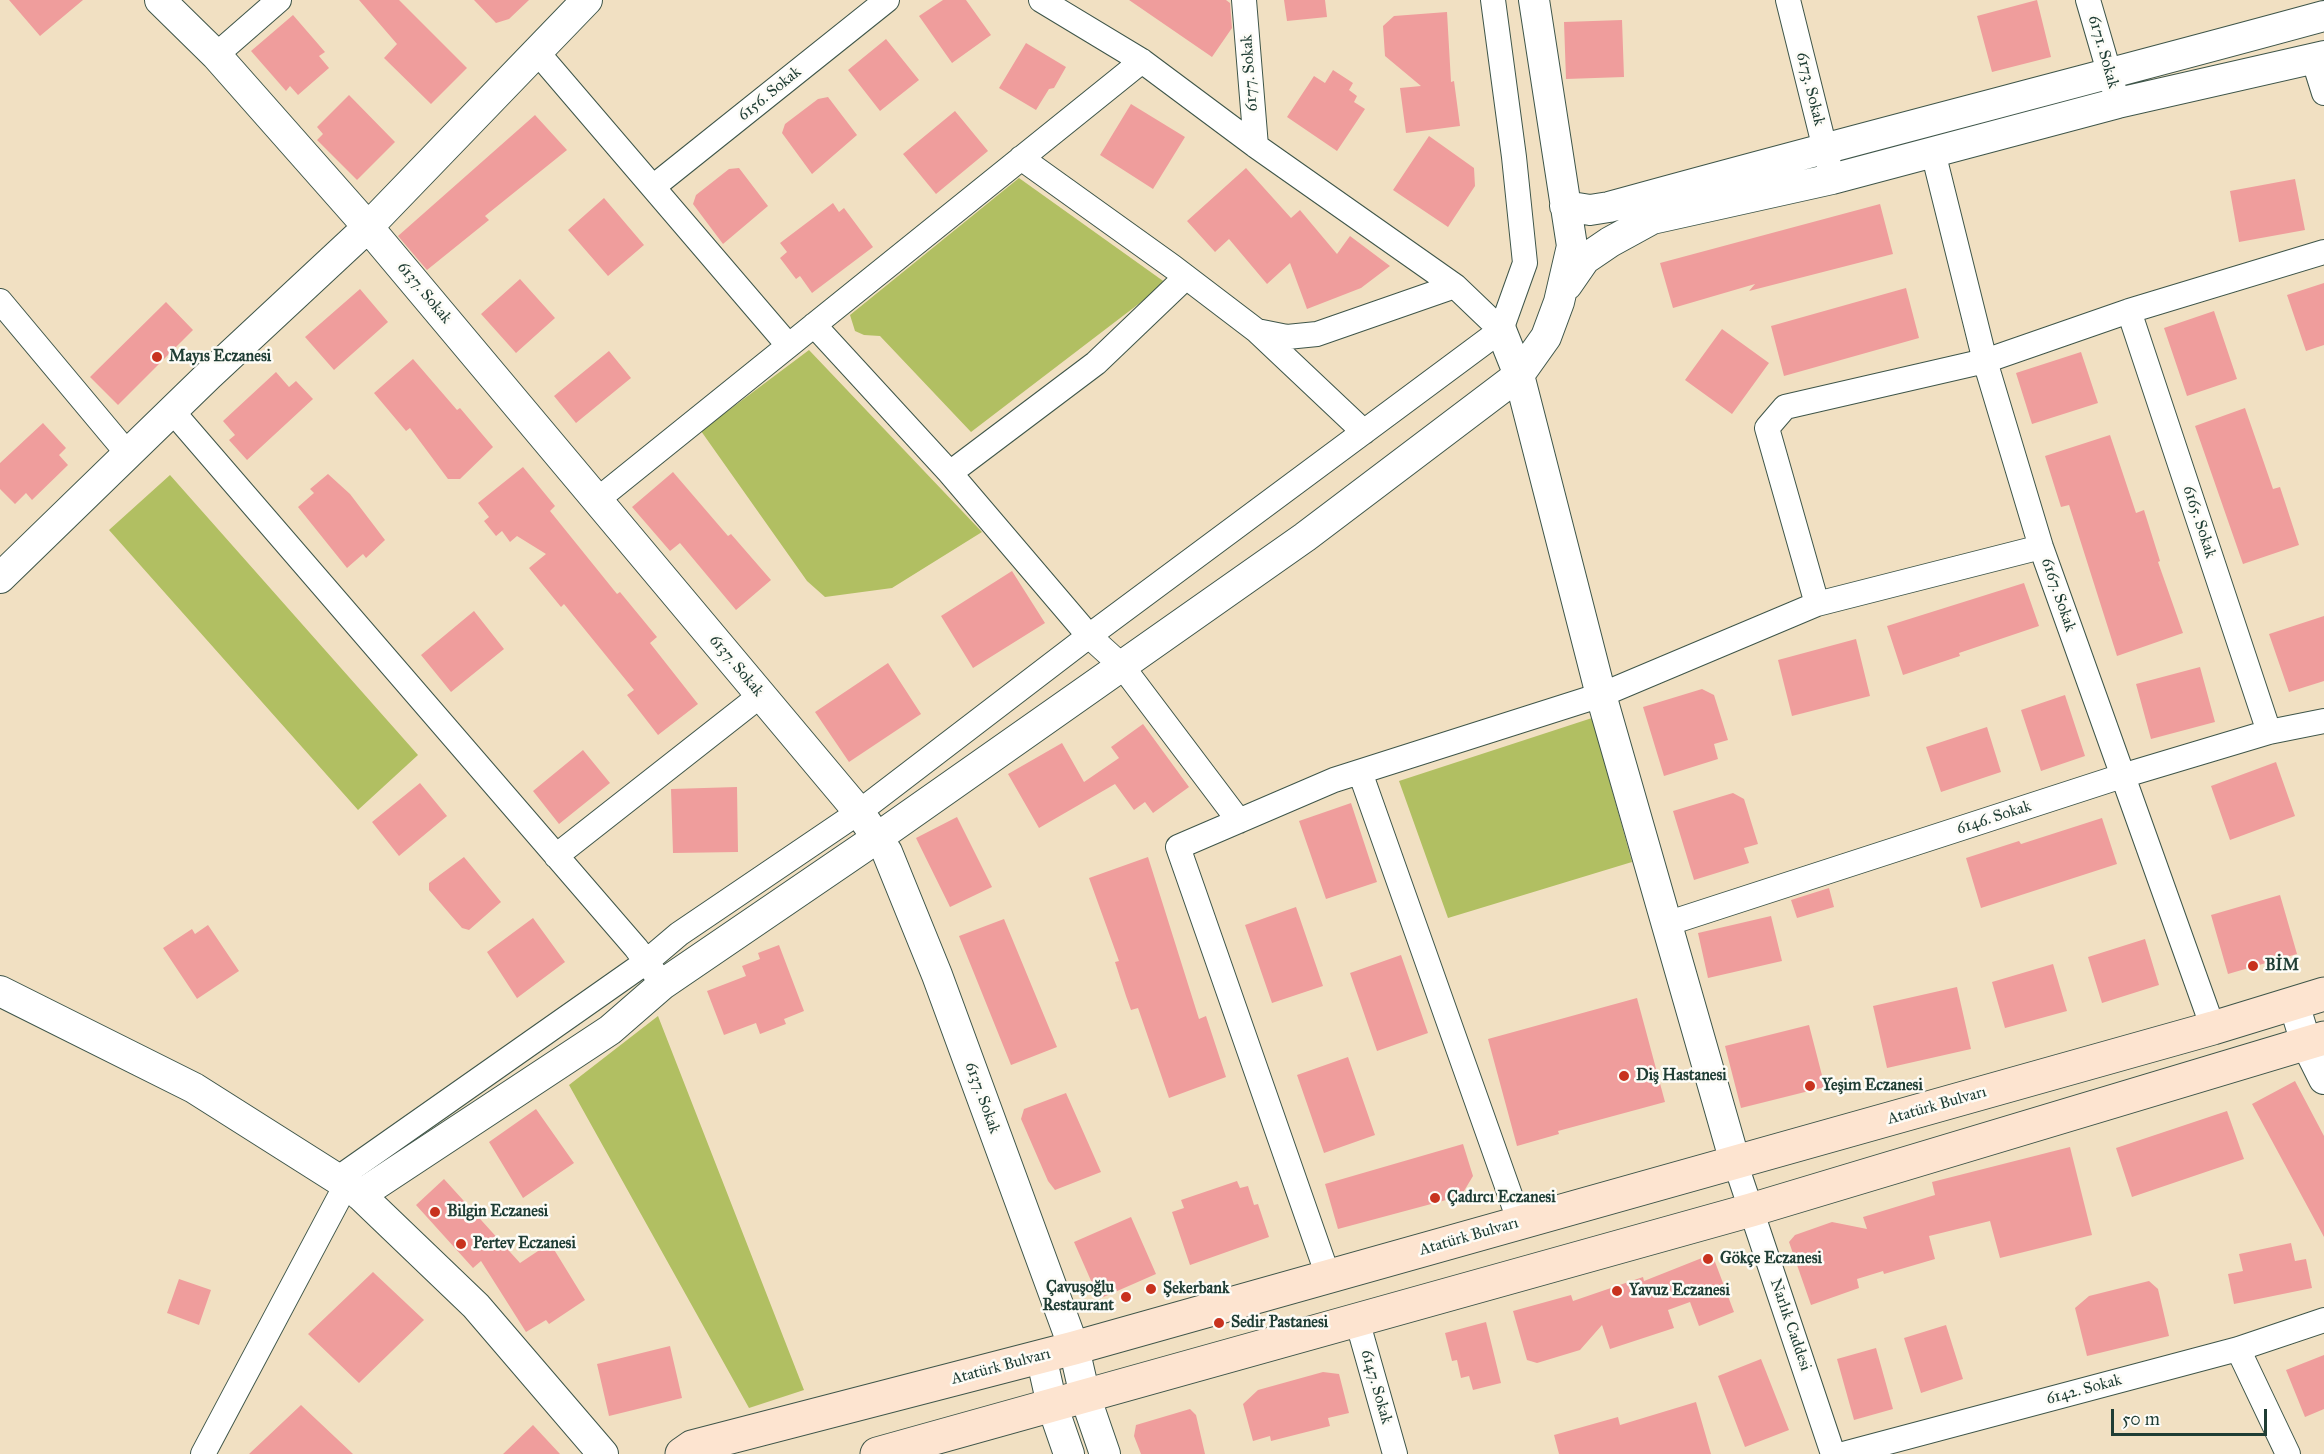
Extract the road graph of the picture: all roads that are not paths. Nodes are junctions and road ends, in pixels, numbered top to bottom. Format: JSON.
{"nodes":[{"id":1,"x":160,"y":0,"type":"edge"},
{"id":2,"x":279,"y":0,"type":"edge"},
{"id":3,"x":587,"y":0,"type":"edge"},
{"id":4,"x":887,"y":0,"type":"edge"},
{"id":5,"x":1041,"y":0,"type":"edge"},
{"id":6,"x":1244,"y":0,"type":"edge"},
{"id":7,"x":1493,"y":0,"type":"edge"},
{"id":8,"x":1534,"y":0,"type":"edge"},
{"id":9,"x":1788,"y":0,"type":"edge"},
{"id":10,"x":2088,"y":0,"type":"edge"},
{"id":11,"x":2324,"y":15,"type":"edge"},
{"id":12,"x":537,"y":52,"type":"junction"},
{"id":13,"x":216,"y":55,"type":"junction"},
{"id":14,"x":2318,"y":57,"type":"edge"},
{"id":15,"x":1142,"y":61,"type":"junction"},
{"id":16,"x":2110,"y":75,"type":"junction"},
{"id":17,"x":2324,"y":93,"type":"edge"},
{"id":18,"x":2118,"y":103,"type":"junction"},
{"id":19,"x":1256,"y":146,"type":"junction"},
{"id":20,"x":1825,"y":148,"type":"junction"},
{"id":21,"x":1934,"y":152,"type":"junction"},
{"id":22,"x":1021,"y":158,"type":"junction"},
{"id":23,"x":1832,"y":179,"type":"junction"},
{"id":24,"x":653,"y":187,"type":"junction"},
{"id":25,"x":1565,"y":206,"type":"junction"},
{"id":26,"x":368,"y":227,"type":"junction"},
{"id":27,"x":2324,"y":252,"type":"edge"},
{"id":28,"x":1186,"y":277,"type":"junction"},
{"id":29,"x":1455,"y":286,"type":"junction"},
{"id":30,"x":1562,"y":292,"type":"junction"},
{"id":31,"x":0,"y":301,"type":"edge"},
{"id":32,"x":2129,"y":311,"type":"junction"},
{"id":33,"x":814,"y":325,"type":"junction"},
{"id":34,"x":1501,"y":330,"type":"junction"},
{"id":35,"x":1257,"y":331,"type":"junction"},
{"id":36,"x":788,"y":345,"type":"junction"},
{"id":37,"x":1985,"y":361,"type":"junction"},
{"id":38,"x":1519,"y":375,"type":"junction"},
{"id":39,"x":173,"y":411,"type":"junction"},
{"id":40,"x":1364,"y":432,"type":"junction"},
{"id":41,"x":128,"y":454,"type":"junction"},
{"id":42,"x":950,"y":472,"type":"junction"},
{"id":43,"x":597,"y":500,"type":"junction"},
{"id":44,"x":2041,"y":548,"type":"junction"},
{"id":45,"x":0,"y":578,"type":"edge"},
{"id":46,"x":1817,"y":604,"type":"junction"},
{"id":47,"x":1089,"y":636,"type":"junction"},
{"id":48,"x":1122,"y":666,"type":"junction"},
{"id":49,"x":1601,"y":695,"type":"junction"},
{"id":50,"x":761,"y":696,"type":"junction"},
{"id":51,"x":2324,"y":721,"type":"edge"},
{"id":52,"x":2269,"y":732,"type":"junction"},
{"id":53,"x":1360,"y":771,"type":"junction"},
{"id":54,"x":2122,"y":776,"type":"junction"},
{"id":55,"x":859,"y":812,"type":"junction"},
{"id":56,"x":1239,"y":821,"type":"junction"},
{"id":57,"x":877,"y":838,"type":"junction"},
{"id":58,"x":556,"y":856,"type":"junction"},
{"id":59,"x":1666,"y":924,"type":"junction"},
{"id":60,"x":655,"y":973,"type":"junction"},
{"id":61,"x":0,"y":991,"type":"edge"},
{"id":62,"x":2309,"y":999,"type":"edge"},
{"id":63,"x":2213,"y":1028,"type":"junction"},
{"id":64,"x":2315,"y":1040,"type":"edge"},
{"id":65,"x":2324,"y":1079,"type":"edge"},
{"id":66,"x":1735,"y":1162,"type":"junction"},
{"id":67,"x":348,"y":1186,"type":"junction"},
{"id":68,"x":1750,"y":1210,"type":"junction"},
{"id":69,"x":1520,"y":1223,"type":"junction"},
{"id":70,"x":1329,"y":1276,"type":"junction"},
{"id":71,"x":1357,"y":1320,"type":"junction"},
{"id":72,"x":2324,"y":1320,"type":"edge"},
{"id":73,"x":1074,"y":1348,"type":"junction"},
{"id":74,"x":2238,"y":1349,"type":"junction"},
{"id":75,"x":1041,"y":1356,"type":"junction"},
{"id":76,"x":1085,"y":1396,"type":"junction"},
{"id":77,"x":1052,"y":1405,"type":"junction"},
{"id":78,"x":203,"y":1454,"type":"edge"},
{"id":79,"x":603,"y":1454,"type":"edge"},
{"id":80,"x":682,"y":1454,"type":"edge"},
{"id":81,"x":877,"y":1454,"type":"edge"},
{"id":82,"x":1069,"y":1454,"type":"edge"},
{"id":83,"x":1105,"y":1454,"type":"edge"},
{"id":84,"x":1395,"y":1454,"type":"edge"},
{"id":85,"x":1833,"y":1454,"type":"edge"},
{"id":86,"x":1843,"y":1454,"type":"edge"},
{"id":87,"x":2288,"y":1454,"type":"edge"}],
"edges":[{"from":1,"to":13,"type":"street","name":"6137. Sokak"},
{"from":2,"to":13,"type":"street"},
{"from":3,"to":12,"type":"street"},
{"from":4,"to":24,"type":"street","name":"6156. Sokak"},
{"from":5,"to":15,"type":"street"},
{"from":6,"to":19,"type":"street","name":"6177. Sokak"},
{"from":7,"to":34,"type":"street"},
{"from":8,"to":25,"type":"street"},
{"from":9,"to":20,"type":"street","name":"6173. Sokak"},
{"from":10,"to":16,"type":"street","name":"6171. Sokak"},
{"from":11,"to":16,"type":"street"},
{"from":12,"to":24,"type":"street"},
{"from":12,"to":26,"type":"street"},
{"from":13,"to":26,"type":"street","name":"6137. Sokak"},
{"from":14,"to":17,"type":"street"},
{"from":14,"to":18,"type":"street"},
{"from":15,"to":19,"type":"street"},
{"from":15,"to":22,"type":"street"},
{"from":16,"to":18,"type":"street","name":"6171. Sokak"},
{"from":16,"to":20,"type":"street"},
{"from":18,"to":21,"type":"street"},
{"from":19,"to":29,"type":"street"},
{"from":20,"to":23,"type":"street","name":"6173. Sokak"},
{"from":20,"to":25,"type":"street"},
{"from":21,"to":23,"type":"street"},
{"from":21,"to":37,"type":"street","name":"6167. Sokak"},
{"from":22,"to":28,"type":"street"},
{"from":22,"to":33,"type":"street"},
{"from":23,"to":30,"type":"street"},
{"from":24,"to":36,"type":"street"},
{"from":25,"to":30,"type":"street"},
{"from":26,"to":39,"type":"street"},
{"from":26,"to":43,"type":"street","name":"6137. Sokak"},
{"from":27,"to":32,"type":"street"},
{"from":28,"to":35,"type":"street"},
{"from":28,"to":42,"type":"street"},
{"from":29,"to":34,"type":"street"},
{"from":29,"to":35,"type":"street"},
{"from":30,"to":38,"type":"street"},
{"from":31,"to":41,"type":"street"},
{"from":32,"to":37,"type":"street"},
{"from":32,"to":52,"type":"street","name":"6165. Sokak"},
{"from":33,"to":36,"type":"street"},
{"from":33,"to":42,"type":"street"},
{"from":34,"to":38,"type":"street"},
{"from":34,"to":40,"type":"street"},
{"from":35,"to":40,"type":"street"},
{"from":36,"to":43,"type":"street"},
{"from":37,"to":44,"type":"street","name":"6167. Sokak"},
{"from":37,"to":46,"type":"street"},
{"from":38,"to":48,"type":"street"},
{"from":38,"to":49,"type":"street"},
{"from":39,"to":41,"type":"street"},
{"from":39,"to":58,"type":"street"},
{"from":40,"to":47,"type":"street"},
{"from":41,"to":45,"type":"street"},
{"from":42,"to":47,"type":"street"},
{"from":43,"to":50,"type":"street","name":"6137. Sokak"},
{"from":44,"to":46,"type":"street"},
{"from":44,"to":54,"type":"street","name":"6167. Sokak"},
{"from":46,"to":49,"type":"street"},
{"from":47,"to":48,"type":"street"},
{"from":47,"to":55,"type":"street"},
{"from":48,"to":56,"type":"street"},
{"from":48,"to":57,"type":"street"},
{"from":49,"to":53,"type":"street"},
{"from":49,"to":59,"type":"street"},
{"from":50,"to":55,"type":"street","name":"6137. Sokak"},
{"from":50,"to":58,"type":"street"},
{"from":51,"to":52,"type":"street","name":"6146. Sokak"},
{"from":52,"to":54,"type":"street","name":"6146. Sokak"},
{"from":53,"to":56,"type":"street"},
{"from":53,"to":69,"type":"street"},
{"from":54,"to":59,"type":"street","name":"6146. Sokak"},
{"from":54,"to":63,"type":"street","name":"6167. Sokak"},
{"from":55,"to":57,"type":"street","name":"6137. Sokak"},
{"from":55,"to":60,"type":"street"},
{"from":56,"to":70,"type":"street"},
{"from":57,"to":60,"type":"street"},
{"from":57,"to":73,"type":"street","name":"6137. Sokak"},
{"from":58,"to":60,"type":"street"},
{"from":59,"to":66,"type":"street"},
{"from":60,"to":67,"type":"street"},
{"from":61,"to":67,"type":"street"},
{"from":62,"to":63,"type":"main road","name":"Atatürk Bulvarı"},
{"from":62,"to":64,"type":"street"},
{"from":63,"to":66,"type":"main road","name":"Atatürk Bulvarı"},
{"from":64,"to":65,"type":"street"},
{"from":64,"to":68,"type":"main road"},
{"from":66,"to":68,"type":"street","name":"Narlık Caddesi"},
{"from":66,"to":69,"type":"main road","name":"Atatürk Bulvarı"},
{"from":67,"to":78,"type":"street"},
{"from":67,"to":79,"type":"street"},
{"from":68,"to":71,"type":"main road"},
{"from":68,"to":85,"type":"street","name":"Narlık Caddesi"},
{"from":69,"to":70,"type":"main road","name":"Atatürk Bulvarı"},
{"from":70,"to":73,"type":"main road","name":"Atatürk Bulvarı"},
{"from":71,"to":76,"type":"main road"},
{"from":71,"to":84,"type":"street","name":"6147. Sokak"},
{"from":72,"to":74,"type":"street","name":"6142. Sokak"},
{"from":73,"to":75,"type":"main road","name":"Atatürk Bulvarı"},
{"from":73,"to":76,"type":"street","name":"6137. Sokak"},
{"from":74,"to":86,"type":"street","name":"6142. Sokak"},
{"from":74,"to":87,"type":"street"},
{"from":75,"to":77,"type":"street"},
{"from":75,"to":80,"type":"main road","name":"Atatürk Bulvarı"},
{"from":76,"to":77,"type":"main road"},
{"from":76,"to":83,"type":"street","name":"6137. Sokak"},
{"from":77,"to":81,"type":"main road"},
{"from":77,"to":82,"type":"street"}]}
